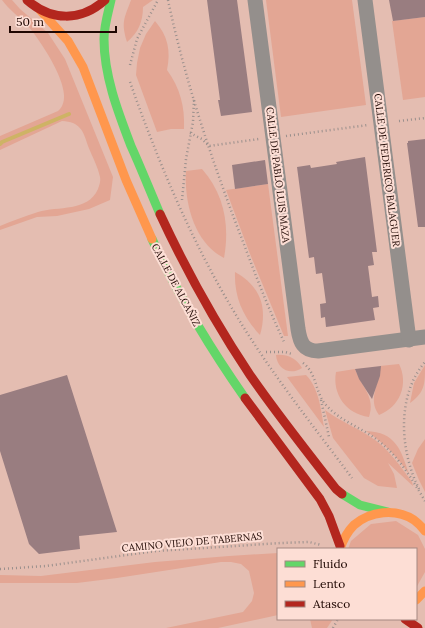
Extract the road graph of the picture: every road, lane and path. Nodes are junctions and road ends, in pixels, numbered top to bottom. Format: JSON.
{"nodes":[{"id":1,"x":27,"y":0,"type":"edge"},
{"id":2,"x":105,"y":0,"type":"edge"},
{"id":3,"x":111,"y":0,"type":"edge"},
{"id":4,"x":158,"y":0,"type":"edge"},
{"id":5,"x":168,"y":0,"type":"edge"},
{"id":6,"x":255,"y":0,"type":"edge"},
{"id":7,"x":365,"y":0,"type":"edge"},
{"id":8,"x":40,"y":10,"type":"junction"},
{"id":9,"x":130,"y":65,"type":"dead end"},
{"id":10,"x":127,"y":75,"type":"dead end"},
{"id":11,"x":193,"y":94,"type":"junction"},
{"id":12,"x":425,"y":118,"type":"edge"},
{"id":13,"x":399,"y":121,"type":"dead end"},
{"id":14,"x":370,"y":125,"type":"dead end"},
{"id":15,"x":190,"y":132,"type":"junction"},
{"id":16,"x":282,"y":136,"type":"dead end"},
{"id":17,"x":264,"y":139,"type":"dead end"},
{"id":18,"x":209,"y":146,"type":"junction"},
{"id":19,"x":182,"y":200,"type":"dead end"},
{"id":20,"x":425,"y":338,"type":"edge"},
{"id":21,"x":409,"y":340,"type":"junction"},
{"id":22,"x":286,"y":346,"type":"dead end"},
{"id":23,"x":290,"y":350,"type":"dead end"},
{"id":24,"x":266,"y":352,"type":"dead end"},
{"id":25,"x":302,"y":354,"type":"junction"},
{"id":26,"x":425,"y":362,"type":"edge"},
{"id":27,"x":320,"y":397,"type":"junction"},
{"id":28,"x":329,"y":437,"type":"dead end"},
{"id":29,"x":355,"y":482,"type":"dead end"},
{"id":30,"x":425,"y":501,"type":"edge"},
{"id":31,"x":388,"y":512,"type":"junction"},
{"id":32,"x":425,"y":531,"type":"edge"},
{"id":33,"x":323,"y":545,"type":"dead end"},
{"id":34,"x":340,"y":547,"type":"edge"},
{"id":35,"x":0,"y":569,"type":"edge"},
{"id":36,"x":425,"y":591,"type":"edge"},
{"id":37,"x":417,"y":599,"type":"edge"},
{"id":38,"x":406,"y":620,"type":"edge"},
{"id":39,"x":418,"y":628,"type":"edge"}],
"edges":[{"from":1,"to":8,"type":"main road"},
{"from":2,"to":8,"type":"main road"},
{"from":3,"to":31,"type":"main road","name":"CALLE DE ALCAÑIZ"},
{"from":4,"to":9,"type":"path"},
{"from":5,"to":11,"type":"path"},
{"from":6,"to":25,"type":"street","name":"CALLE DE PABLO LUIS MAZA"},
{"from":7,"to":21,"type":"street","name":"CALLE DE FEDERICO BALAGUER"},
{"from":8,"to":34,"type":"main road","name":"CALLE DE ALCAÑIZ"},
{"from":10,"to":29,"type":"path"},
{"from":11,"to":15,"type":"path"},
{"from":11,"to":18,"type":"path"},
{"from":12,"to":13,"type":"path"},
{"from":14,"to":16,"type":"path"},
{"from":15,"to":18,"type":"path"},
{"from":15,"to":19,"type":"path"},
{"from":17,"to":18,"type":"path"},
{"from":18,"to":22,"type":"path"},
{"from":20,"to":21,"type":"street"},
{"from":21,"to":25,"type":"street"},
{"from":23,"to":24,"type":"path"},
{"from":25,"to":27,"type":"path"},
{"from":26,"to":30,"type":"path"},
{"from":27,"to":28,"type":"path"},
{"from":27,"to":30,"type":"path"},
{"from":31,"to":32,"type":"main road","name":"CALLE DE ALCAÑIZ"},
{"from":31,"to":34,"type":"main road"},
{"from":33,"to":35,"type":"path","name":"CAMINO VIEJO DE TABERNAS"},
{"from":36,"to":37,"type":"main road"},
{"from":38,"to":39,"type":"main road"}]}
